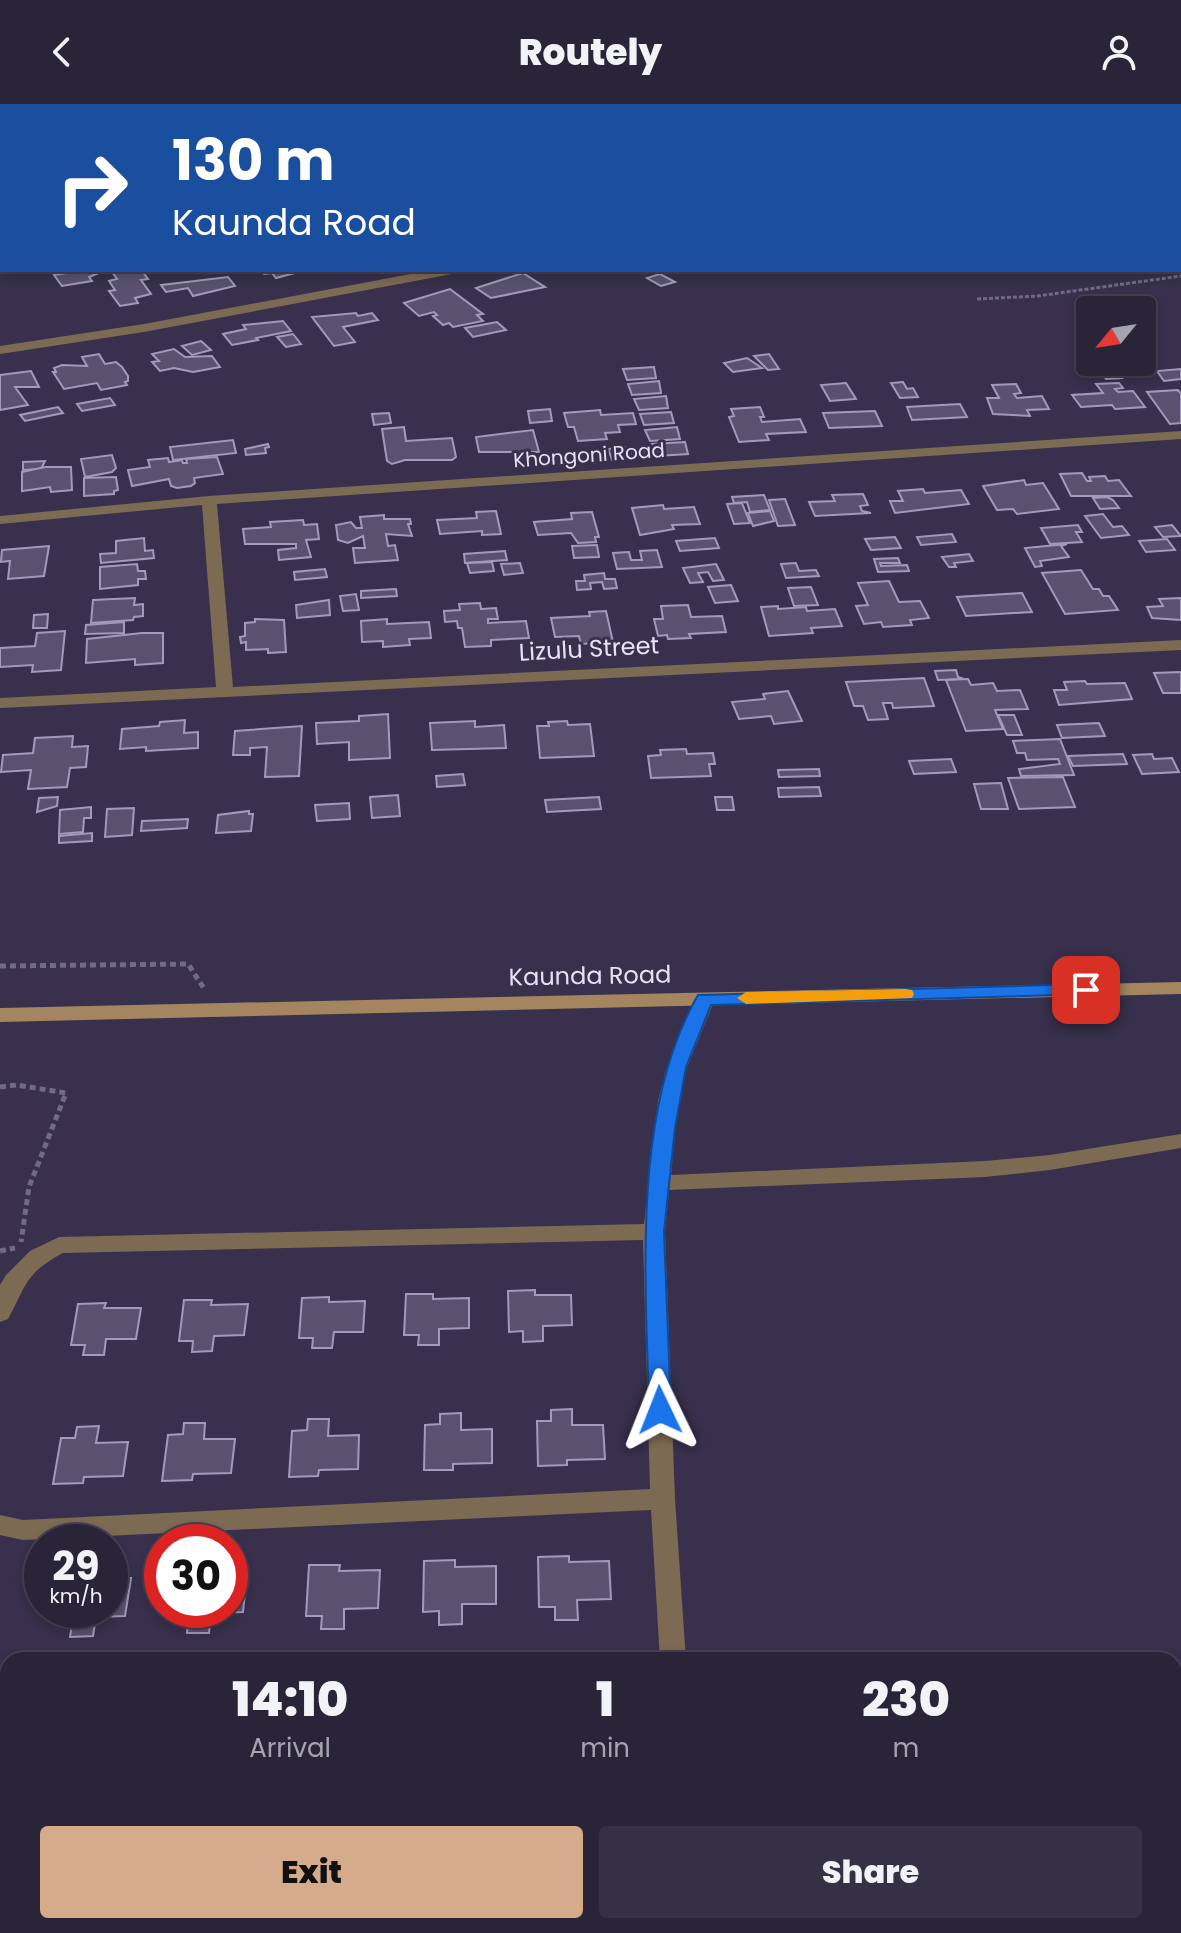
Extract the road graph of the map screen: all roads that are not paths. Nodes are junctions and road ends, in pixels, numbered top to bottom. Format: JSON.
{"nodes":[{"id":1,"x":441,"y":272,"type":"edge"},
{"id":2,"x":0,"y":350,"type":"edge"},
{"id":3,"x":1181,"y":435,"type":"edge"},
{"id":4,"x":209,"y":500,"type":"junction"},
{"id":5,"x":0,"y":520,"type":"edge"},
{"id":6,"x":1181,"y":645,"type":"edge"},
{"id":7,"x":225,"y":690,"type":"junction"},
{"id":8,"x":0,"y":703,"type":"edge"},
{"id":9,"x":1181,"y":988,"type":"edge"},
{"id":10,"x":705,"y":999,"type":"junction"},
{"id":11,"x":0,"y":1015,"type":"edge"},
{"id":12,"x":1181,"y":1141,"type":"edge"},
{"id":13,"x":660,"y":1183,"type":"junction"},
{"id":14,"x":654,"y":1232,"type":"junction"},
{"id":15,"x":0,"y":1313,"type":"edge"},
{"id":16,"x":663,"y":1499,"type":"junction"},
{"id":17,"x":0,"y":1525,"type":"edge"},
{"id":18,"x":673,"y":1652,"type":"edge"}],
"edges":[{"from":1,"to":2,"type":"street"},
{"from":3,"to":4,"type":"street","name":"Khongoni Road"},
{"from":4,"to":5,"type":"street","name":"Khongoni Road"},
{"from":4,"to":7,"type":"street"},
{"from":6,"to":7,"type":"street","name":"Lizulu Street"},
{"from":7,"to":8,"type":"street","name":"Lizulu Street"},
{"from":9,"to":10,"type":"main road","name":"Kaunda Road"},
{"from":10,"to":11,"type":"main road","name":"Kaunda Road"},
{"from":10,"to":13,"type":"street"},
{"from":12,"to":13,"type":"street"},
{"from":13,"to":14,"type":"street"},
{"from":14,"to":15,"type":"street"},
{"from":14,"to":16,"type":"street"},
{"from":16,"to":17,"type":"street"},
{"from":16,"to":18,"type":"street"}]}
